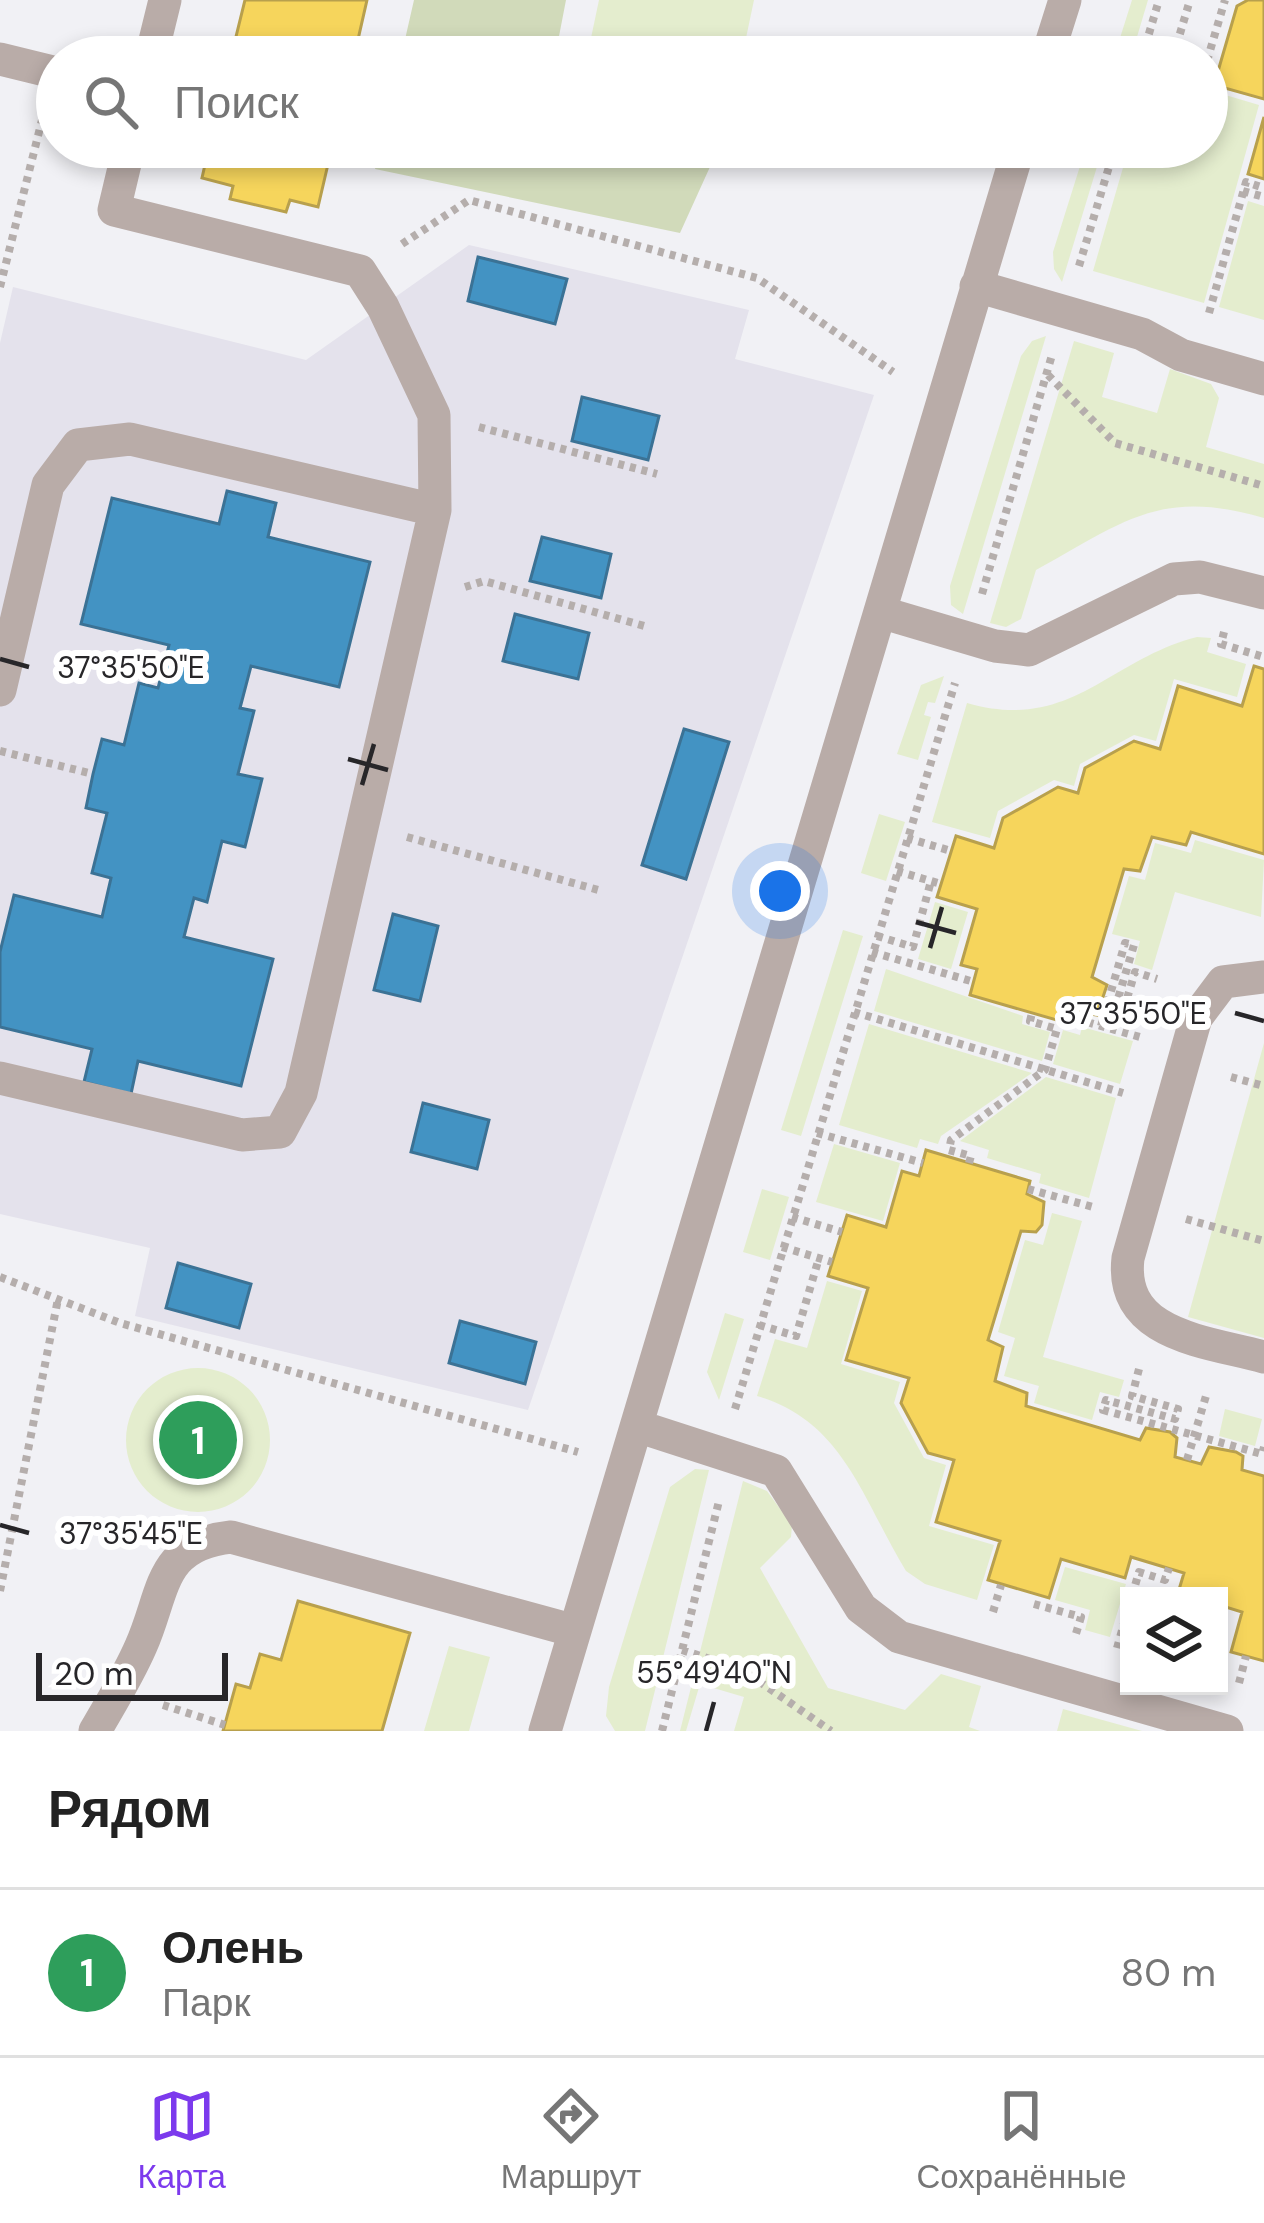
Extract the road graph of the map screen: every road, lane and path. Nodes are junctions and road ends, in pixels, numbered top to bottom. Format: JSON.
{"nodes":[{"id":1,"x":165,"y":0,"type":"edge"},
{"id":2,"x":1065,"y":0,"type":"edge"},
{"id":3,"x":1160,"y":0,"type":"edge"},
{"id":4,"x":1190,"y":0,"type":"edge"},
{"id":5,"x":1225,"y":0,"type":"edge"},
{"id":6,"x":156,"y":36,"type":"edge"},
{"id":7,"x":1054,"y":36,"type":"edge"},
{"id":8,"x":1149,"y":36,"type":"edge"},
{"id":9,"x":1179,"y":36,"type":"edge"},
{"id":10,"x":1215,"y":36,"type":"edge"},
{"id":11,"x":0,"y":59,"type":"edge"},
{"id":12,"x":36,"y":68,"type":"edge"},
{"id":13,"x":36,"y":146,"type":"edge"},
{"id":14,"x":124,"y":168,"type":"edge"},
{"id":15,"x":1013,"y":168,"type":"edge"},
{"id":16,"x":1109,"y":168,"type":"edge"},
{"id":17,"x":1264,"y":188,"type":"edge"},
{"id":18,"x":1244,"y":191,"type":"junction"},
{"id":19,"x":1264,"y":197,"type":"edge"},
{"id":20,"x":360,"y":271,"type":"junction"},
{"id":21,"x":976,"y":286,"type":"junction"},
{"id":22,"x":0,"y":287,"type":"edge"},
{"id":23,"x":1065,"y":311,"type":"junction"},
{"id":24,"x":1208,"y":315,"type":"dead end"},
{"id":25,"x":892,"y":372,"type":"dead end"},
{"id":26,"x":1047,"y":374,"type":"junction"},
{"id":27,"x":1264,"y":380,"type":"edge"},
{"id":28,"x":434,"y":415,"type":"junction"},
{"id":29,"x":657,"y":474,"type":"dead end"},
{"id":30,"x":1264,"y":485,"type":"edge"},
{"id":31,"x":435,"y":510,"type":"junction"},
{"id":32,"x":1264,"y":593,"type":"edge"},
{"id":33,"x":415,"y":603,"type":"junction"},
{"id":34,"x":880,"y":612,"type":"junction"},
{"id":35,"x":648,"y":627,"type":"dead end"},
{"id":36,"x":1225,"y":632,"type":"dead end"},
{"id":37,"x":968,"y":638,"type":"junction"},
{"id":38,"x":1264,"y":657,"type":"edge"},
{"id":39,"x":0,"y":690,"type":"edge"},
{"id":40,"x":0,"y":751,"type":"edge"},
{"id":41,"x":93,"y":774,"type":"dead end"},
{"id":42,"x":363,"y":825,"type":"junction"},
{"id":43,"x":907,"y":838,"type":"junction"},
{"id":44,"x":951,"y":851,"type":"dead end"},
{"id":45,"x":897,"y":872,"type":"junction"},
{"id":46,"x":602,"y":891,"type":"dead end"},
{"id":47,"x":877,"y":936,"type":"junction"},
{"id":48,"x":872,"y":952,"type":"junction"},
{"id":49,"x":1264,"y":976,"type":"edge"},
{"id":50,"x":1157,"y":979,"type":"dead end"},
{"id":51,"x":974,"y":982,"type":"dead end"},
{"id":52,"x":854,"y":1012,"type":"junction"},
{"id":53,"x":1032,"y":1012,"type":"dead end"},
{"id":54,"x":1076,"y":1019,"type":"dead end"},
{"id":55,"x":1102,"y":1026,"type":"junction"},
{"id":56,"x":1142,"y":1038,"type":"dead end"},
{"id":57,"x":1045,"y":1070,"type":"junction"},
{"id":58,"x":1224,"y":1075,"type":"dead end"},
{"id":59,"x":0,"y":1078,"type":"edge"},
{"id":60,"x":1264,"y":1086,"type":"edge"},
{"id":61,"x":1125,"y":1094,"type":"dead end"},
{"id":62,"x":817,"y":1133,"type":"junction"},
{"id":63,"x":923,"y":1163,"type":"dead end"},
{"id":64,"x":969,"y":1163,"type":"dead end"},
{"id":65,"x":1028,"y":1189,"type":"dead end"},
{"id":66,"x":1093,"y":1207,"type":"dead end"},
{"id":67,"x":792,"y":1217,"type":"junction"},
{"id":68,"x":1185,"y":1218,"type":"dead end"},
{"id":69,"x":842,"y":1232,"type":"dead end"},
{"id":70,"x":1264,"y":1240,"type":"edge"},
{"id":71,"x":782,"y":1247,"type":"junction"},
{"id":72,"x":819,"y":1258,"type":"junction"},
{"id":73,"x":832,"y":1262,"type":"dead end"},
{"id":74,"x":0,"y":1276,"type":"edge"},
{"id":75,"x":58,"y":1299,"type":"junction"},
{"id":76,"x":1154,"y":1324,"type":"junction"},
{"id":77,"x":759,"y":1325,"type":"junction"},
{"id":78,"x":1264,"y":1358,"type":"edge"},
{"id":79,"x":1206,"y":1396,"type":"dead end"},
{"id":80,"x":637,"y":1426,"type":"junction"},
{"id":81,"x":1195,"y":1436,"type":"junction"},
{"id":82,"x":1264,"y":1448,"type":"edge"},
{"id":83,"x":729,"y":1454,"type":"junction"},
{"id":84,"x":1187,"y":1460,"type":"dead end"},
{"id":85,"x":625,"y":1465,"type":"junction"},
{"id":86,"x":1168,"y":1568,"type":"dead end"},
{"id":87,"x":1001,"y":1585,"type":"dead end"},
{"id":88,"x":1135,"y":1587,"type":"edge"},
{"id":89,"x":0,"y":1592,"type":"edge"},
{"id":90,"x":1034,"y":1604,"type":"dead end"},
{"id":91,"x":993,"y":1613,"type":"dead end"},
{"id":92,"x":575,"y":1631,"type":"junction"},
{"id":93,"x":1075,"y":1636,"type":"dead end"},
{"id":94,"x":1120,"y":1638,"type":"edge"},
{"id":95,"x":1117,"y":1648,"type":"dead end"},
{"id":96,"x":682,"y":1650,"type":"junction"},
{"id":97,"x":1246,"y":1656,"type":"dead end"},
{"id":98,"x":1239,"y":1683,"type":"dead end"},
{"id":99,"x":147,"y":1701,"type":"dead end"},
{"id":100,"x":225,"y":1725,"type":"dead end"},
{"id":101,"x":95,"y":1731,"type":"edge"},
{"id":102,"x":545,"y":1731,"type":"edge"},
{"id":103,"x":662,"y":1731,"type":"edge"},
{"id":104,"x":831,"y":1731,"type":"edge"},
{"id":105,"x":1227,"y":1731,"type":"edge"}],
"edges":[{"from":1,"to":6,"type":"lane"},
{"from":2,"to":7,"type":"lane"},
{"from":3,"to":8,"type":"path"},
{"from":4,"to":9,"type":"path"},
{"from":5,"to":10,"type":"path"},
{"from":11,"to":12,"type":"lane"},
{"from":13,"to":22,"type":"path"},
{"from":14,"to":20,"type":"lane"},
{"from":15,"to":21,"type":"lane"},
{"from":16,"to":23,"type":"path"},
{"from":17,"to":18,"type":"path"},
{"from":18,"to":19,"type":"path"},
{"from":18,"to":24,"type":"path"},
{"from":20,"to":25,"type":"path"},
{"from":20,"to":28,"type":"lane"},
{"from":21,"to":23,"type":"lane"},
{"from":21,"to":34,"type":"lane"},
{"from":23,"to":26,"type":"path"},
{"from":23,"to":27,"type":"lane"},
{"from":26,"to":30,"type":"path"},
{"from":26,"to":37,"type":"path"},
{"from":28,"to":29,"type":"path"},
{"from":28,"to":31,"type":"lane"},
{"from":31,"to":33,"type":"lane"},
{"from":31,"to":39,"type":"lane"},
{"from":32,"to":37,"type":"lane"},
{"from":33,"to":35,"type":"path"},
{"from":33,"to":42,"type":"lane"},
{"from":34,"to":37,"type":"lane"},
{"from":34,"to":80,"type":"lane"},
{"from":36,"to":38,"type":"path"},
{"from":37,"to":43,"type":"path"},
{"from":40,"to":41,"type":"path"},
{"from":42,"to":46,"type":"path"},
{"from":42,"to":59,"type":"lane"},
{"from":43,"to":44,"type":"path"},
{"from":43,"to":45,"type":"path"},
{"from":45,"to":47,"type":"path"},
{"from":45,"to":47,"type":"path"},
{"from":47,"to":48,"type":"path"},
{"from":48,"to":51,"type":"path"},
{"from":48,"to":52,"type":"path"},
{"from":49,"to":76,"type":"lane"},
{"from":50,"to":55,"type":"path"},
{"from":52,"to":57,"type":"path"},
{"from":52,"to":62,"type":"path"},
{"from":53,"to":57,"type":"path"},
{"from":54,"to":55,"type":"path"},
{"from":55,"to":56,"type":"path"},
{"from":57,"to":61,"type":"path"},
{"from":57,"to":64,"type":"path"},
{"from":58,"to":60,"type":"path"},
{"from":62,"to":63,"type":"path"},
{"from":62,"to":67,"type":"path"},
{"from":65,"to":66,"type":"path"},
{"from":67,"to":69,"type":"path"},
{"from":67,"to":71,"type":"path"},
{"from":68,"to":70,"type":"path"},
{"from":71,"to":72,"type":"path"},
{"from":71,"to":77,"type":"path"},
{"from":72,"to":73,"type":"path"},
{"from":72,"to":77,"type":"path"},
{"from":74,"to":75,"type":"path"},
{"from":75,"to":85,"type":"path"},
{"from":75,"to":89,"type":"path"},
{"from":76,"to":78,"type":"lane"},
{"from":76,"to":81,"type":"path"},
{"from":77,"to":83,"type":"path"},
{"from":79,"to":81,"type":"path"},
{"from":80,"to":83,"type":"lane"},
{"from":80,"to":85,"type":"lane"},
{"from":81,"to":82,"type":"path"},
{"from":81,"to":84,"type":"path"},
{"from":83,"to":96,"type":"path"},
{"from":83,"to":105,"type":"lane"},
{"from":85,"to":92,"type":"lane"},
{"from":86,"to":88,"type":"path"},
{"from":87,"to":91,"type":"path"},
{"from":90,"to":93,"type":"path"},
{"from":92,"to":101,"type":"lane"},
{"from":92,"to":102,"type":"lane"},
{"from":94,"to":95,"type":"path"},
{"from":96,"to":103,"type":"path"},
{"from":96,"to":104,"type":"path"},
{"from":97,"to":98,"type":"path"},
{"from":99,"to":100,"type":"path"}]}
